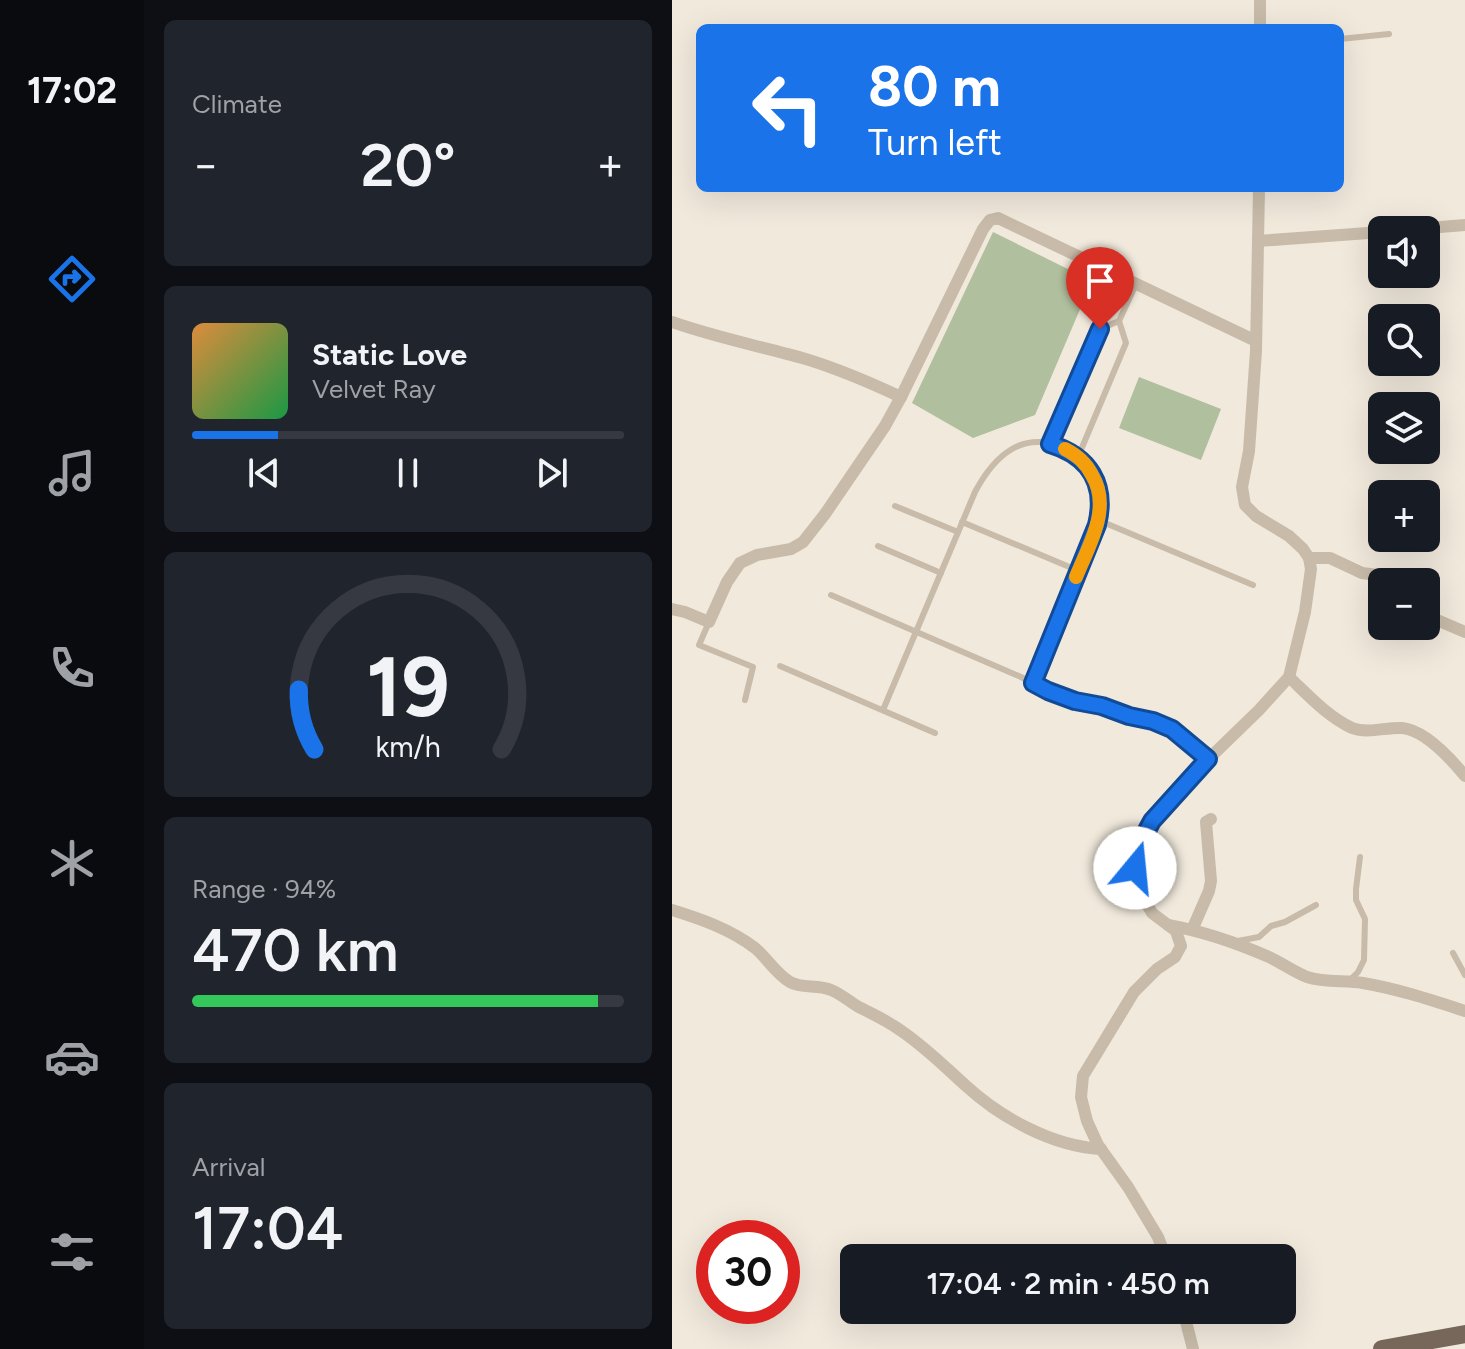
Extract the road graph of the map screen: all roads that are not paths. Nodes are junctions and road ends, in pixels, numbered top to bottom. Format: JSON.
{"nodes":[{"id":1,"x":1260,"y":0,"type":"edge"},
{"id":2,"x":1260,"y":24,"type":"edge"},
{"id":3,"x":1389,"y":34,"type":"dead end"},
{"id":4,"x":1344,"y":39,"type":"edge"},
{"id":5,"x":1259,"y":192,"type":"edge"},
{"id":6,"x":1465,"y":225,"type":"edge"},
{"id":7,"x":1440,"y":227,"type":"edge"},
{"id":8,"x":1368,"y":233,"type":"edge"},
{"id":9,"x":1258,"y":241,"type":"junction"},
{"id":10,"x":1136,"y":284,"type":"junction"},
{"id":11,"x":1119,"y":321,"type":"junction"},
{"id":12,"x":672,"y":322,"type":"edge"},
{"id":13,"x":1256,"y":341,"type":"junction"},
{"id":14,"x":901,"y":397,"type":"junction"},
{"id":15,"x":1050,"y":444,"type":"junction"},
{"id":16,"x":1078,"y":457,"type":"junction"},
{"id":17,"x":895,"y":506,"type":"dead end"},
{"id":18,"x":1098,"y":520,"type":"junction"},
{"id":19,"x":962,"y":522,"type":"junction"},
{"id":20,"x":958,"y":532,"type":"junction"},
{"id":21,"x":878,"y":546,"type":"dead end"},
{"id":22,"x":1309,"y":558,"type":"junction"},
{"id":23,"x":1079,"y":571,"type":"junction"},
{"id":24,"x":941,"y":573,"type":"junction"},
{"id":25,"x":1368,"y":574,"type":"edge"},
{"id":26,"x":1253,"y":585,"type":"dead end"},
{"id":27,"x":831,"y":595,"type":"dead end"},
{"id":28,"x":672,"y":609,"type":"edge"},
{"id":29,"x":1440,"y":621,"type":"edge"},
{"id":30,"x":709,"y":622,"type":"junction"},
{"id":31,"x":916,"y":632,"type":"junction"},
{"id":32,"x":1465,"y":632,"type":"edge"},
{"id":33,"x":780,"y":666,"type":"dead end"},
{"id":34,"x":1289,"y":677,"type":"junction"},
{"id":35,"x":1033,"y":683,"type":"junction"},
{"id":36,"x":745,"y":700,"type":"dead end"},
{"id":37,"x":883,"y":710,"type":"junction"},
{"id":38,"x":935,"y":733,"type":"dead end"},
{"id":39,"x":1208,"y":759,"type":"junction"},
{"id":40,"x":1465,"y":776,"type":"edge"},
{"id":41,"x":1211,"y":819,"type":"dead end"},
{"id":42,"x":1360,"y":857,"type":"dead end"},
{"id":43,"x":1316,"y":905,"type":"dead end"},
{"id":44,"x":672,"y":910,"type":"edge"},
{"id":45,"x":1168,"y":925,"type":"junction"},
{"id":46,"x":1192,"y":930,"type":"junction"},
{"id":47,"x":1230,"y":942,"type":"junction"},
{"id":48,"x":1453,"y":953,"type":"dead end"},
{"id":49,"x":1465,"y":975,"type":"edge"},
{"id":50,"x":1349,"y":982,"type":"junction"},
{"id":51,"x":1465,"y":1011,"type":"edge"},
{"id":52,"x":1101,"y":1149,"type":"junction"},
{"id":53,"x":1161,"y":1244,"type":"edge"},
{"id":54,"x":1187,"y":1324,"type":"edge"},
{"id":55,"x":1465,"y":1334,"type":"edge"},
{"id":56,"x":1193,"y":1349,"type":"edge"},
{"id":57,"x":1382,"y":1349,"type":"edge"}],
"edges":[{"from":1,"to":2,"type":"street"},
{"from":3,"to":4,"type":"lane"},
{"from":5,"to":9,"type":"street"},
{"from":6,"to":7,"type":"street"},
{"from":8,"to":9,"type":"street"},
{"from":9,"to":13,"type":"street"},
{"from":10,"to":11,"type":"lane"},
{"from":10,"to":13,"type":"street"},
{"from":10,"to":14,"type":"street"},
{"from":11,"to":15,"type":"lane"},
{"from":11,"to":16,"type":"lane"},
{"from":12,"to":14,"type":"street"},
{"from":13,"to":22,"type":"street"},
{"from":14,"to":30,"type":"street"},
{"from":15,"to":16,"type":"lane"},
{"from":15,"to":19,"type":"lane"},
{"from":16,"to":18,"type":"lane"},
{"from":17,"to":20,"type":"lane"},
{"from":18,"to":23,"type":"lane"},
{"from":18,"to":26,"type":"lane"},
{"from":19,"to":20,"type":"lane"},
{"from":19,"to":23,"type":"lane"},
{"from":20,"to":24,"type":"lane"},
{"from":21,"to":24,"type":"lane"},
{"from":22,"to":25,"type":"street"},
{"from":22,"to":34,"type":"street"},
{"from":23,"to":35,"type":"lane"},
{"from":24,"to":31,"type":"lane"},
{"from":27,"to":31,"type":"lane"},
{"from":28,"to":30,"type":"street"},
{"from":29,"to":32,"type":"street"},
{"from":30,"to":36,"type":"lane"},
{"from":31,"to":35,"type":"lane"},
{"from":31,"to":37,"type":"lane"},
{"from":33,"to":37,"type":"lane"},
{"from":34,"to":39,"type":"street"},
{"from":34,"to":40,"type":"street"},
{"from":35,"to":39,"type":"lane"},
{"from":37,"to":38,"type":"lane"},
{"from":39,"to":45,"type":"street"},
{"from":41,"to":46,"type":"street"},
{"from":42,"to":50,"type":"lane"},
{"from":43,"to":47,"type":"lane"},
{"from":44,"to":52,"type":"street"},
{"from":45,"to":46,"type":"street"},
{"from":45,"to":52,"type":"street"},
{"from":46,"to":47,"type":"street"},
{"from":47,"to":50,"type":"street"},
{"from":48,"to":49,"type":"lane"},
{"from":50,"to":51,"type":"street"},
{"from":52,"to":53,"type":"street"},
{"from":54,"to":56,"type":"street"},
{"from":55,"to":57,"type":"main road"}]}
